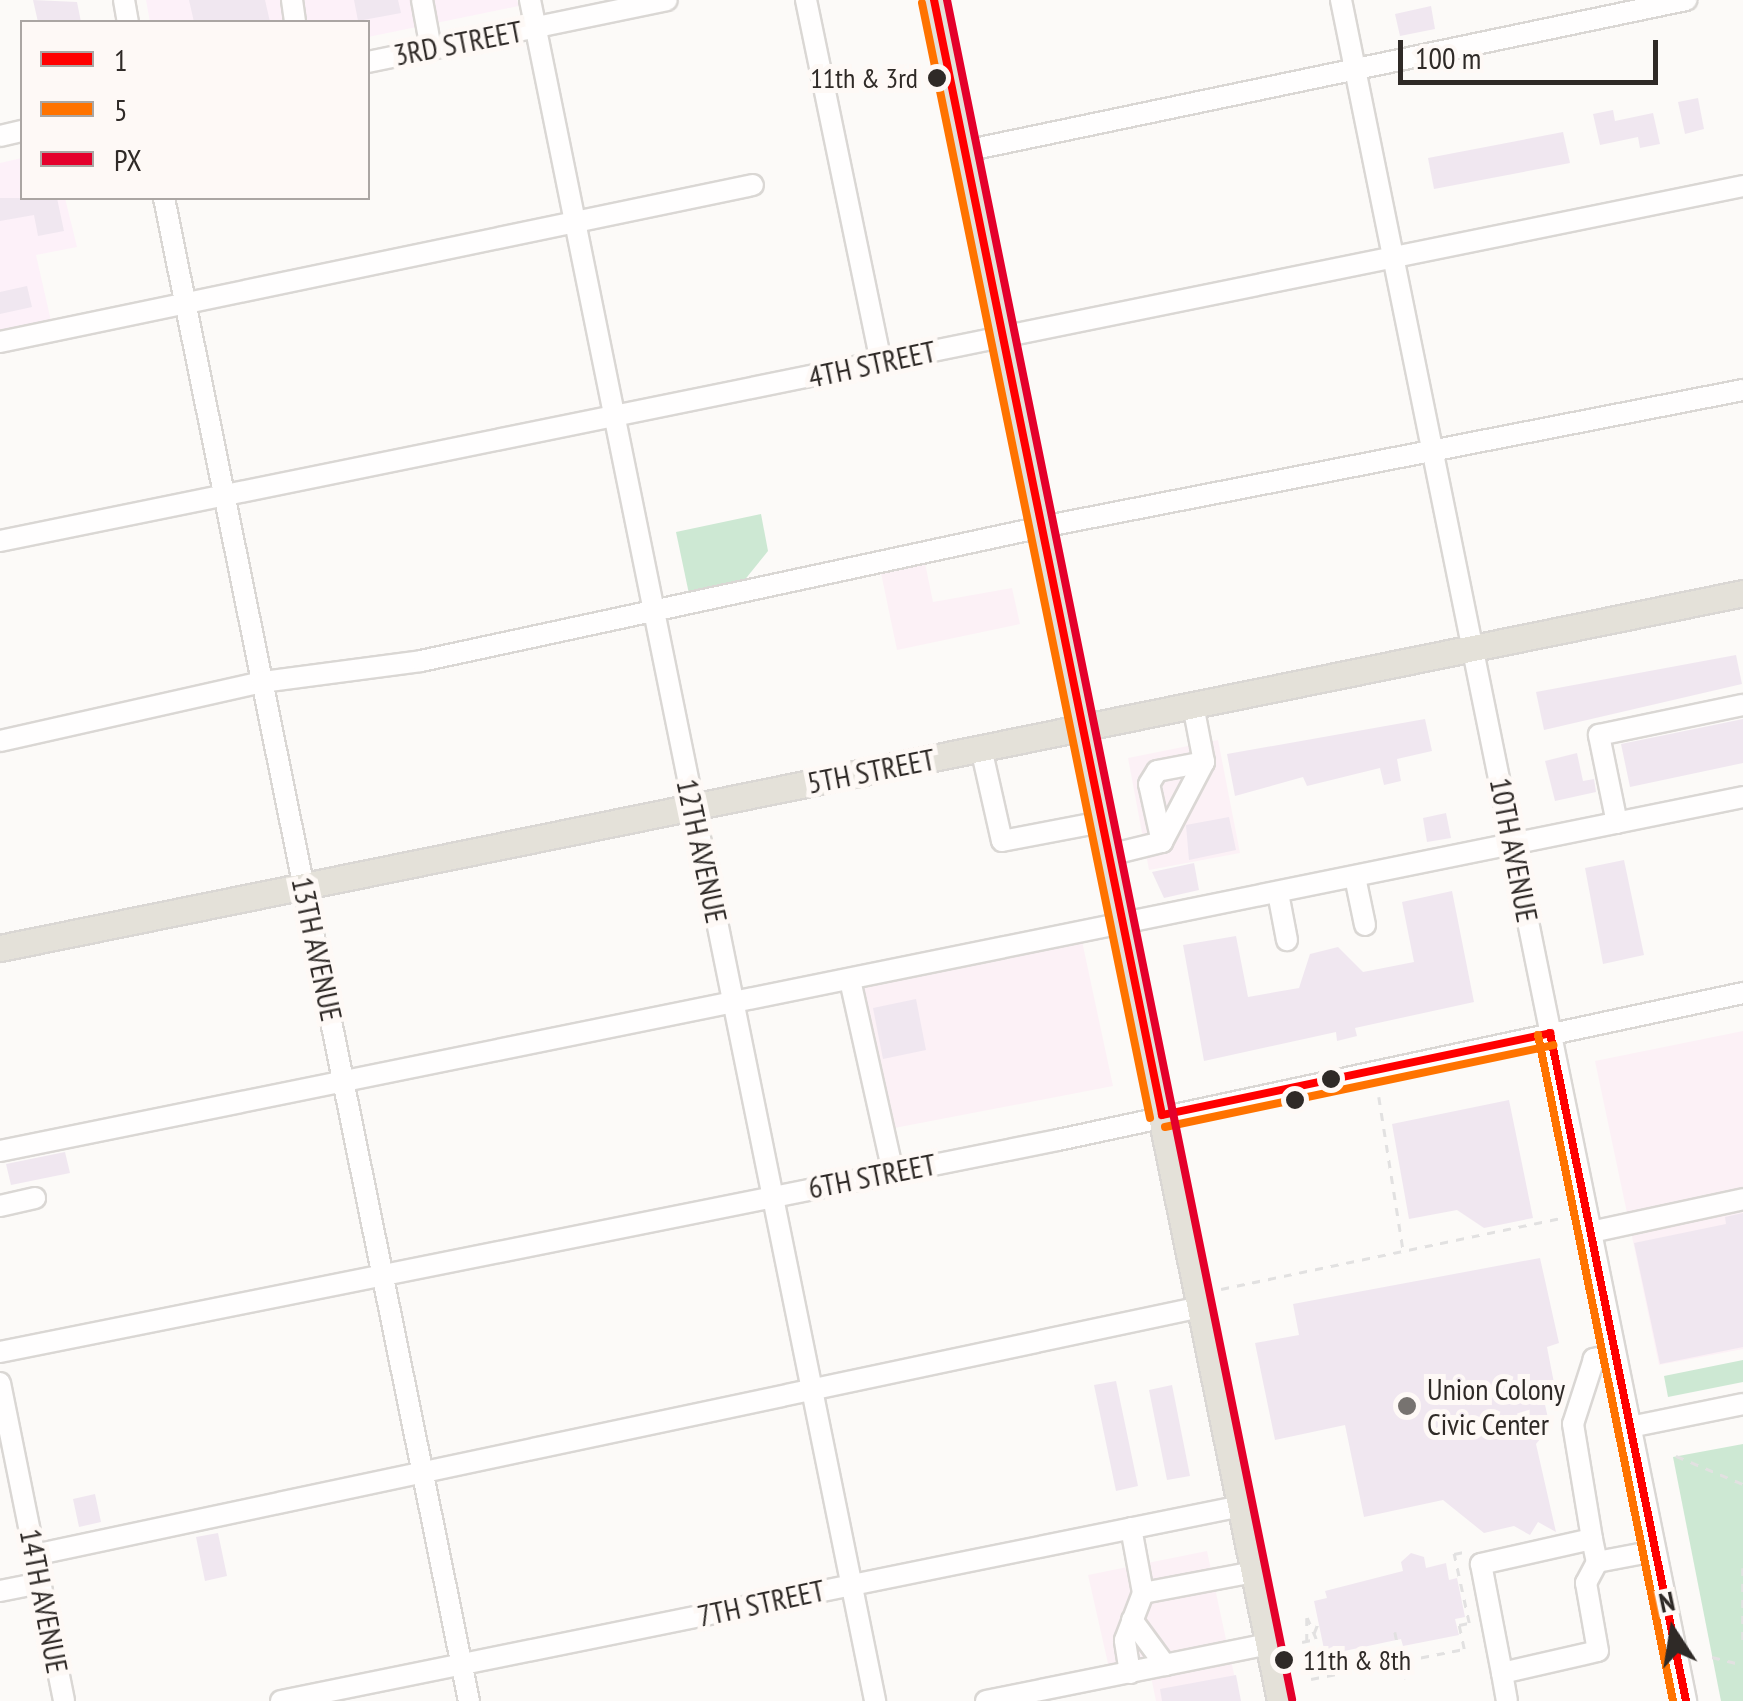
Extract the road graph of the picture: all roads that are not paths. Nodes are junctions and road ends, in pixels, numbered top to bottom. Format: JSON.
{"nodes":[{"id":1,"x":422,"y":0,"type":"edge"},
{"id":2,"x":530,"y":0,"type":"edge"},
{"id":3,"x":667,"y":0,"type":"edge"},
{"id":4,"x":806,"y":0,"type":"edge"},
{"id":5,"x":934,"y":0,"type":"edge"},
{"id":6,"x":1341,"y":0,"type":"edge"},
{"id":7,"x":1686,"y":0,"type":"edge"},
{"id":8,"x":536,"y":28,"type":"junction"},
{"id":9,"x":432,"y":49,"type":"junction"},
{"id":10,"x":370,"y":62,"type":"edge"},
{"id":11,"x":1354,"y":68,"type":"junction"},
{"id":12,"x":965,"y":151,"type":"junction"},
{"id":13,"x":752,"y":185,"type":"dead end"},
{"id":14,"x":1743,"y":186,"type":"edge"},
{"id":15,"x":164,"y":200,"type":"edge"},
{"id":16,"x":574,"y":219,"type":"junction"},
{"id":17,"x":1394,"y":260,"type":"junction"},
{"id":18,"x":185,"y":301,"type":"junction"},
{"id":19,"x":1003,"y":337,"type":"junction"},
{"id":20,"x":0,"y":342,"type":"edge"},
{"id":21,"x":881,"y":362,"type":"junction"},
{"id":22,"x":1743,"y":390,"type":"edge"},
{"id":23,"x":614,"y":416,"type":"junction"},
{"id":24,"x":1432,"y":450,"type":"junction"},
{"id":25,"x":224,"y":495,"type":"junction"},
{"id":26,"x":1042,"y":527,"type":"junction"},
{"id":27,"x":0,"y":541,"type":"edge"},
{"id":28,"x":1743,"y":593,"type":"edge"},
{"id":29,"x":654,"y":607,"type":"junction"},
{"id":30,"x":1472,"y":648,"type":"junction"},
{"id":31,"x":262,"y":682,"type":"junction"},
{"id":32,"x":1193,"y":705,"type":"junction"},
{"id":33,"x":1743,"y":705,"type":"edge"},
{"id":34,"x":1083,"y":728,"type":"junction"},
{"id":35,"x":0,"y":741,"type":"edge"},
{"id":36,"x":981,"y":748,"type":"junction"},
{"id":37,"x":1204,"y":762,"type":"junction"},
{"id":38,"x":1743,"y":797,"type":"edge"},
{"id":39,"x":692,"y":807,"type":"junction"},
{"id":40,"x":1102,"y":822,"type":"junction"},
{"id":41,"x":1617,"y":823,"type":"junction"},
{"id":42,"x":1162,"y":842,"type":"junction"},
{"id":43,"x":1512,"y":845,"type":"junction"},
{"id":44,"x":1109,"y":854,"type":"junction"},
{"id":45,"x":1354,"y":877,"type":"junction"},
{"id":46,"x":304,"y":886,"type":"junction"},
{"id":47,"x":1278,"y":893,"type":"junction"},
{"id":48,"x":1123,"y":924,"type":"junction"},
{"id":49,"x":1365,"y":925,"type":"dead end"},
{"id":50,"x":1288,"y":940,"type":"dead end"},
{"id":51,"x":0,"y":948,"type":"edge"},
{"id":52,"x":850,"y":980,"type":"junction"},
{"id":53,"x":1742,"y":999,"type":"edge"},
{"id":54,"x":734,"y":1000,"type":"junction"},
{"id":55,"x":1550,"y":1033,"type":"junction"},
{"id":56,"x":344,"y":1080,"type":"junction"},
{"id":57,"x":1162,"y":1115,"type":"junction"},
{"id":58,"x":0,"y":1150,"type":"edge"},
{"id":59,"x":893,"y":1172,"type":"junction"},
{"id":60,"x":770,"y":1196,"type":"junction"},
{"id":61,"x":35,"y":1198,"type":"dead end"},
{"id":62,"x":1743,"y":1199,"type":"edge"},
{"id":63,"x":0,"y":1206,"type":"edge"},
{"id":64,"x":1591,"y":1232,"type":"junction"},
{"id":65,"x":382,"y":1275,"type":"junction"},
{"id":66,"x":1210,"y":1298,"type":"junction"},
{"id":67,"x":0,"y":1352,"type":"edge"},
{"id":68,"x":1615,"y":1354,"type":"junction"},
{"id":69,"x":0,"y":1383,"type":"edge"},
{"id":70,"x":813,"y":1394,"type":"junction"},
{"id":71,"x":1743,"y":1404,"type":"edge"},
{"id":72,"x":1630,"y":1427,"type":"junction"},
{"id":73,"x":422,"y":1472,"type":"junction"},
{"id":74,"x":1241,"y":1506,"type":"junction"},
{"id":75,"x":1131,"y":1528,"type":"junction"},
{"id":76,"x":1592,"y":1539,"type":"junction"},
{"id":77,"x":1655,"y":1551,"type":"junction"},
{"id":78,"x":34,"y":1555,"type":"junction"},
{"id":79,"x":1597,"y":1562,"type":"junction"},
{"id":80,"x":1254,"y":1572,"type":"junction"},
{"id":81,"x":40,"y":1583,"type":"junction"},
{"id":82,"x":851,"y":1585,"type":"junction"},
{"id":83,"x":0,"y":1591,"type":"edge"},
{"id":84,"x":1143,"y":1593,"type":"junction"},
{"id":85,"x":1132,"y":1620,"type":"junction"},
{"id":86,"x":1269,"y":1644,"type":"junction"},
{"id":87,"x":461,"y":1665,"type":"junction"},
{"id":88,"x":1165,"y":1665,"type":"junction"},
{"id":89,"x":1130,"y":1673,"type":"junction"},
{"id":90,"x":1502,"y":1673,"type":"junction"},
{"id":91,"x":1683,"y":1700,"type":"edge"},
{"id":92,"x":64,"y":1701,"type":"edge"},
{"id":93,"x":281,"y":1701,"type":"edge"},
{"id":94,"x":469,"y":1701,"type":"edge"},
{"id":95,"x":875,"y":1701,"type":"edge"},
{"id":96,"x":986,"y":1701,"type":"edge"},
{"id":97,"x":1280,"y":1701,"type":"edge"},
{"id":98,"x":1508,"y":1701,"type":"edge"}],
"edges":[{"from":1,"to":9,"type":"street"},
{"from":2,"to":8,"type":"street","name":"12TH AVENUE"},
{"from":3,"to":8,"type":"street","name":"3RD STREET"},
{"from":4,"to":21,"type":"street"},
{"from":5,"to":12,"type":"main road"},
{"from":6,"to":11,"type":"street","name":"10TH AVENUE"},
{"from":7,"to":11,"type":"street"},
{"from":8,"to":9,"type":"street","name":"3RD STREET"},
{"from":8,"to":16,"type":"street","name":"12TH AVENUE"},
{"from":9,"to":10,"type":"street","name":"3RD STREET"},
{"from":11,"to":12,"type":"street"},
{"from":11,"to":17,"type":"street","name":"10TH AVENUE"},
{"from":12,"to":19,"type":"main road"},
{"from":13,"to":16,"type":"street"},
{"from":14,"to":17,"type":"street","name":"4TH STREET"},
{"from":15,"to":18,"type":"street","name":"13TH AVENUE"},
{"from":16,"to":18,"type":"street"},
{"from":16,"to":23,"type":"street","name":"12TH AVENUE"},
{"from":17,"to":19,"type":"street","name":"4TH STREET"},
{"from":17,"to":24,"type":"street","name":"10TH AVENUE"},
{"from":18,"to":20,"type":"street"},
{"from":18,"to":25,"type":"street","name":"13TH AVENUE"},
{"from":19,"to":21,"type":"street","name":"4TH STREET"},
{"from":19,"to":26,"type":"main road"},
{"from":21,"to":23,"type":"street","name":"4TH STREET"},
{"from":22,"to":24,"type":"street"},
{"from":23,"to":25,"type":"street","name":"4TH STREET"},
{"from":23,"to":29,"type":"street","name":"12TH AVENUE"},
{"from":24,"to":26,"type":"street"},
{"from":24,"to":30,"type":"street","name":"10TH AVENUE"},
{"from":25,"to":27,"type":"street","name":"4TH STREET"},
{"from":25,"to":31,"type":"street","name":"13TH AVENUE"},
{"from":26,"to":29,"type":"street"},
{"from":26,"to":34,"type":"main road"},
{"from":28,"to":30,"type":"main road","name":"5TH STREET"},
{"from":29,"to":31,"type":"street"},
{"from":29,"to":39,"type":"street","name":"12TH AVENUE"},
{"from":30,"to":32,"type":"main road","name":"5TH STREET"},
{"from":30,"to":43,"type":"street","name":"10TH AVENUE"},
{"from":31,"to":35,"type":"street"},
{"from":31,"to":46,"type":"street","name":"13TH AVENUE"},
{"from":32,"to":34,"type":"main road","name":"5TH STREET"},
{"from":32,"to":37,"type":"street"},
{"from":33,"to":41,"type":"street"},
{"from":34,"to":36,"type":"main road","name":"5TH STREET"},
{"from":34,"to":40,"type":"main road"},
{"from":36,"to":39,"type":"main road","name":"5TH STREET"},
{"from":36,"to":40,"type":"street"},
{"from":37,"to":42,"type":"street"},
{"from":37,"to":42,"type":"street"},
{"from":38,"to":41,"type":"street"},
{"from":39,"to":46,"type":"main road","name":"5TH STREET"},
{"from":39,"to":54,"type":"street","name":"12TH AVENUE"},
{"from":40,"to":44,"type":"main road"},
{"from":41,"to":43,"type":"street"},
{"from":42,"to":44,"type":"street"},
{"from":43,"to":45,"type":"street"},
{"from":43,"to":55,"type":"street","name":"10TH AVENUE"},
{"from":44,"to":48,"type":"main road"},
{"from":45,"to":47,"type":"street"},
{"from":45,"to":49,"type":"street"},
{"from":46,"to":51,"type":"main road","name":"5TH STREET"},
{"from":46,"to":56,"type":"street","name":"13TH AVENUE"},
{"from":47,"to":48,"type":"street"},
{"from":47,"to":50,"type":"street"},
{"from":48,"to":52,"type":"street"},
{"from":48,"to":57,"type":"main road"},
{"from":52,"to":54,"type":"street"},
{"from":52,"to":59,"type":"street"},
{"from":53,"to":55,"type":"street","name":"6TH STREET"},
{"from":54,"to":56,"type":"street"},
{"from":54,"to":60,"type":"street","name":"12TH AVENUE"},
{"from":55,"to":57,"type":"street","name":"6TH STREET"},
{"from":55,"to":64,"type":"street","name":"10TH AVENUE"},
{"from":56,"to":58,"type":"street"},
{"from":56,"to":65,"type":"street","name":"13TH AVENUE"},
{"from":57,"to":59,"type":"street","name":"6TH STREET"},
{"from":57,"to":66,"type":"main road"},
{"from":59,"to":60,"type":"street","name":"6TH STREET"},
{"from":60,"to":65,"type":"street","name":"6TH STREET"},
{"from":60,"to":70,"type":"street","name":"12TH AVENUE"},
{"from":61,"to":63,"type":"street"},
{"from":62,"to":64,"type":"street"},
{"from":64,"to":68,"type":"street","name":"10TH AVENUE"},
{"from":65,"to":67,"type":"street","name":"6TH STREET"},
{"from":65,"to":73,"type":"street","name":"13TH AVENUE"},
{"from":66,"to":70,"type":"street"},
{"from":66,"to":74,"type":"main road"},
{"from":68,"to":72,"type":"street","name":"10TH AVENUE"},
{"from":68,"to":76,"type":"street"},
{"from":69,"to":78,"type":"street","name":"14TH AVENUE"},
{"from":70,"to":73,"type":"street"},
{"from":70,"to":82,"type":"street","name":"12TH AVENUE"},
{"from":71,"to":72,"type":"street"},
{"from":72,"to":77,"type":"street","name":"10TH AVENUE"},
{"from":73,"to":78,"type":"street"},
{"from":73,"to":87,"type":"street","name":"13TH AVENUE"},
{"from":74,"to":75,"type":"street","name":"7TH STREET"},
{"from":74,"to":80,"type":"main road"},
{"from":75,"to":82,"type":"street","name":"7TH STREET"},
{"from":75,"to":84,"type":"street"},
{"from":76,"to":79,"type":"street"},
{"from":76,"to":90,"type":"street"},
{"from":77,"to":79,"type":"street"},
{"from":77,"to":91,"type":"street","name":"10TH AVENUE"},
{"from":78,"to":81,"type":"street","name":"14TH AVENUE"},
{"from":79,"to":90,"type":"street"},
{"from":80,"to":84,"type":"street"},
{"from":80,"to":86,"type":"main road"},
{"from":81,"to":83,"type":"street"},
{"from":81,"to":92,"type":"street","name":"14TH AVENUE"},
{"from":82,"to":87,"type":"street","name":"7TH STREET"},
{"from":82,"to":95,"type":"street","name":"12TH AVENUE"},
{"from":84,"to":85,"type":"street"},
{"from":85,"to":88,"type":"street"},
{"from":85,"to":89,"type":"street"},
{"from":86,"to":88,"type":"street"},
{"from":86,"to":97,"type":"main road"},
{"from":87,"to":93,"type":"street","name":"7TH STREET"},
{"from":87,"to":94,"type":"street","name":"13TH AVENUE"},
{"from":88,"to":89,"type":"street"},
{"from":89,"to":96,"type":"street"},
{"from":90,"to":98,"type":"street"}]}
